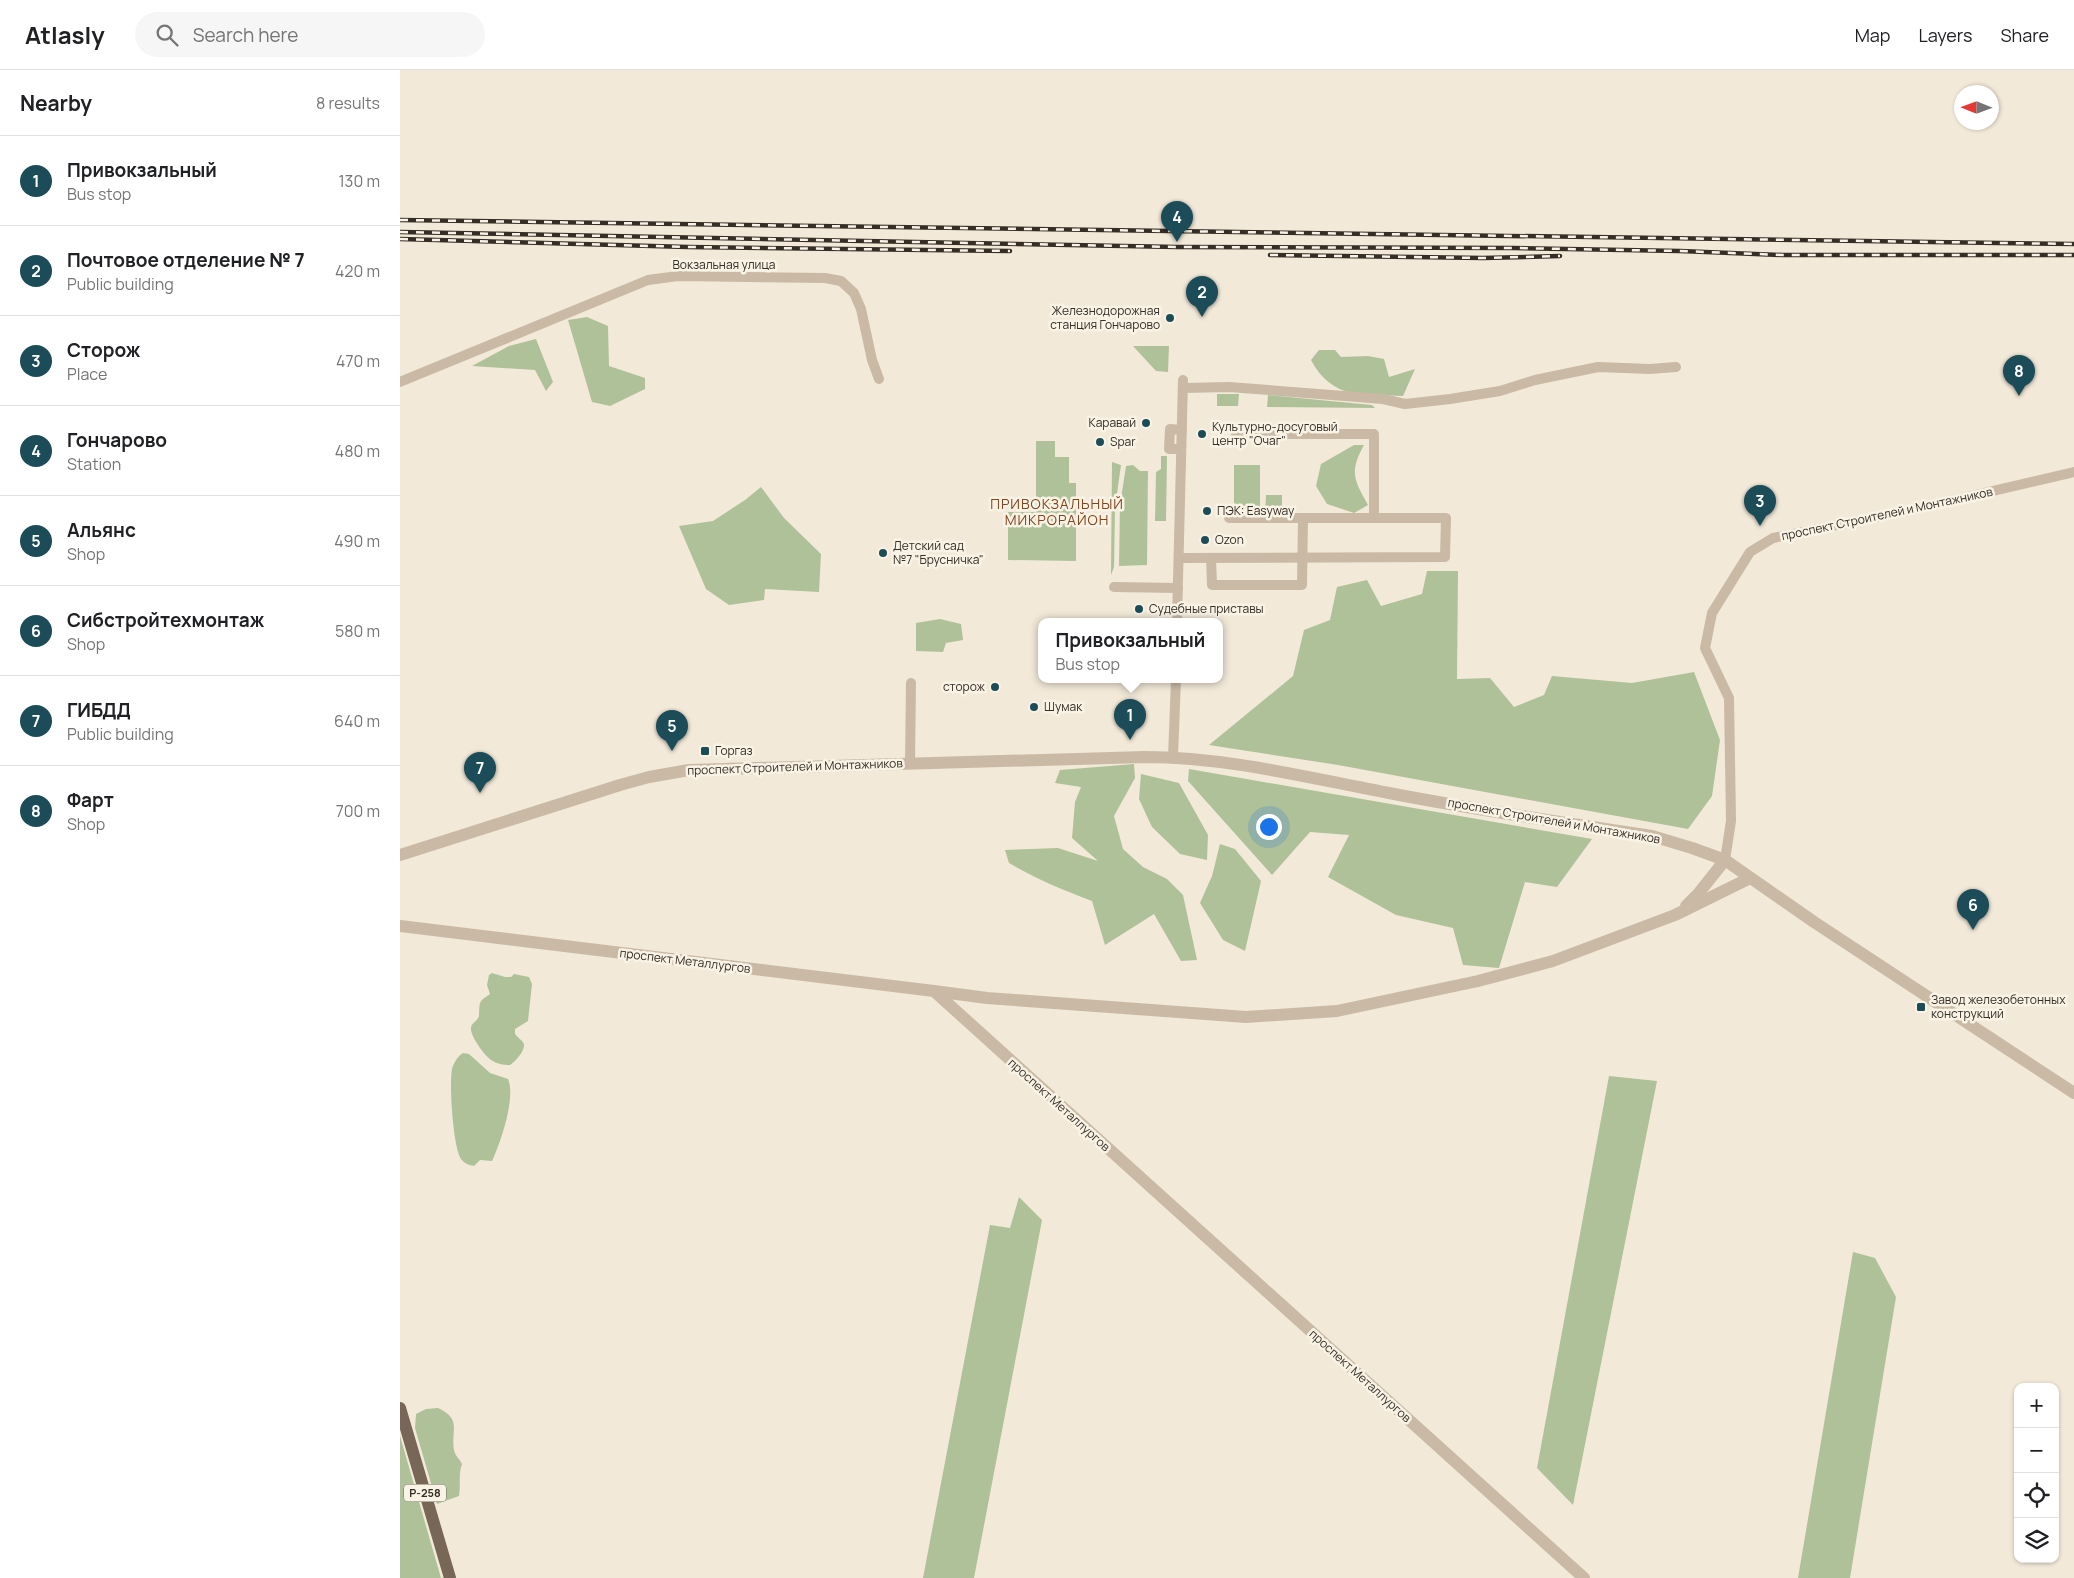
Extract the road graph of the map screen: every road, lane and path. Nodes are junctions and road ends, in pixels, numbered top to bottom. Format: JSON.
{"nodes":[{"id":1,"x":1676,"y":367,"type":"dead end"},
{"id":2,"x":879,"y":379,"type":"dead end"},
{"id":3,"x":400,"y":382,"type":"edge"},
{"id":4,"x":1236,"y":434,"type":"dead end"},
{"id":5,"x":2074,"y":472,"type":"edge"},
{"id":6,"x":1229,"y":518,"type":"dead end"},
{"id":7,"x":1303,"y":518,"type":"junction"},
{"id":8,"x":1374,"y":518,"type":"junction"},
{"id":9,"x":1303,"y":557,"type":"junction"},
{"id":10,"x":1179,"y":558,"type":"junction"},
{"id":11,"x":1211,"y":558,"type":"junction"},
{"id":12,"x":1114,"y":587,"type":"dead end"},
{"id":13,"x":1178,"y":588,"type":"junction"},
{"id":14,"x":1177,"y":618,"type":"edge"},
{"id":15,"x":911,"y":683,"type":"dead end"},
{"id":16,"x":1176,"y":683,"type":"edge"},
{"id":17,"x":1173,"y":757,"type":"junction"},
{"id":18,"x":910,"y":763,"type":"junction"},
{"id":19,"x":400,"y":855,"type":"edge"},
{"id":20,"x":1725,"y":860,"type":"junction"},
{"id":21,"x":1750,"y":878,"type":"junction"},
{"id":22,"x":1675,"y":915,"type":"junction"},
{"id":23,"x":400,"y":926,"type":"edge"},
{"id":24,"x":934,"y":991,"type":"junction"},
{"id":25,"x":2074,"y":1093,"type":"edge"},
{"id":26,"x":400,"y":1408,"type":"edge"},
{"id":27,"x":450,"y":1578,"type":"edge"},
{"id":28,"x":1584,"y":1578,"type":"edge"}],
"edges":[{"from":1,"to":10,"type":"street"},
{"from":2,"to":3,"type":"street","name":"Вокзальная улица"},
{"from":4,"to":8,"type":"street"},
{"from":5,"to":20,"type":"street","name":"проспект Строителей и Монтажников"},
{"from":6,"to":7,"type":"street"},
{"from":7,"to":8,"type":"street"},
{"from":7,"to":9,"type":"street"},
{"from":8,"to":9,"type":"street"},
{"from":9,"to":11,"type":"street"},
{"from":9,"to":11,"type":"street"},
{"from":10,"to":11,"type":"street"},
{"from":10,"to":13,"type":"street"},
{"from":12,"to":13,"type":"street"},
{"from":13,"to":14,"type":"street"},
{"from":15,"to":18,"type":"street"},
{"from":16,"to":17,"type":"street"},
{"from":17,"to":18,"type":"street","name":"проспект Строителей и Монтажников"},
{"from":17,"to":20,"type":"street","name":"проспект Строителей и Монтажников"},
{"from":18,"to":19,"type":"street","name":"проспект Строителей и Монтажников"},
{"from":20,"to":21,"type":"street"},
{"from":20,"to":22,"type":"street"},
{"from":21,"to":22,"type":"street"},
{"from":21,"to":25,"type":"street"},
{"from":22,"to":24,"type":"street"},
{"from":23,"to":24,"type":"street","name":"проспект Металлургов"},
{"from":24,"to":28,"type":"street","name":"проспект Металлургов"},
{"from":26,"to":27,"type":"main road","number":"Р-258"}]}
